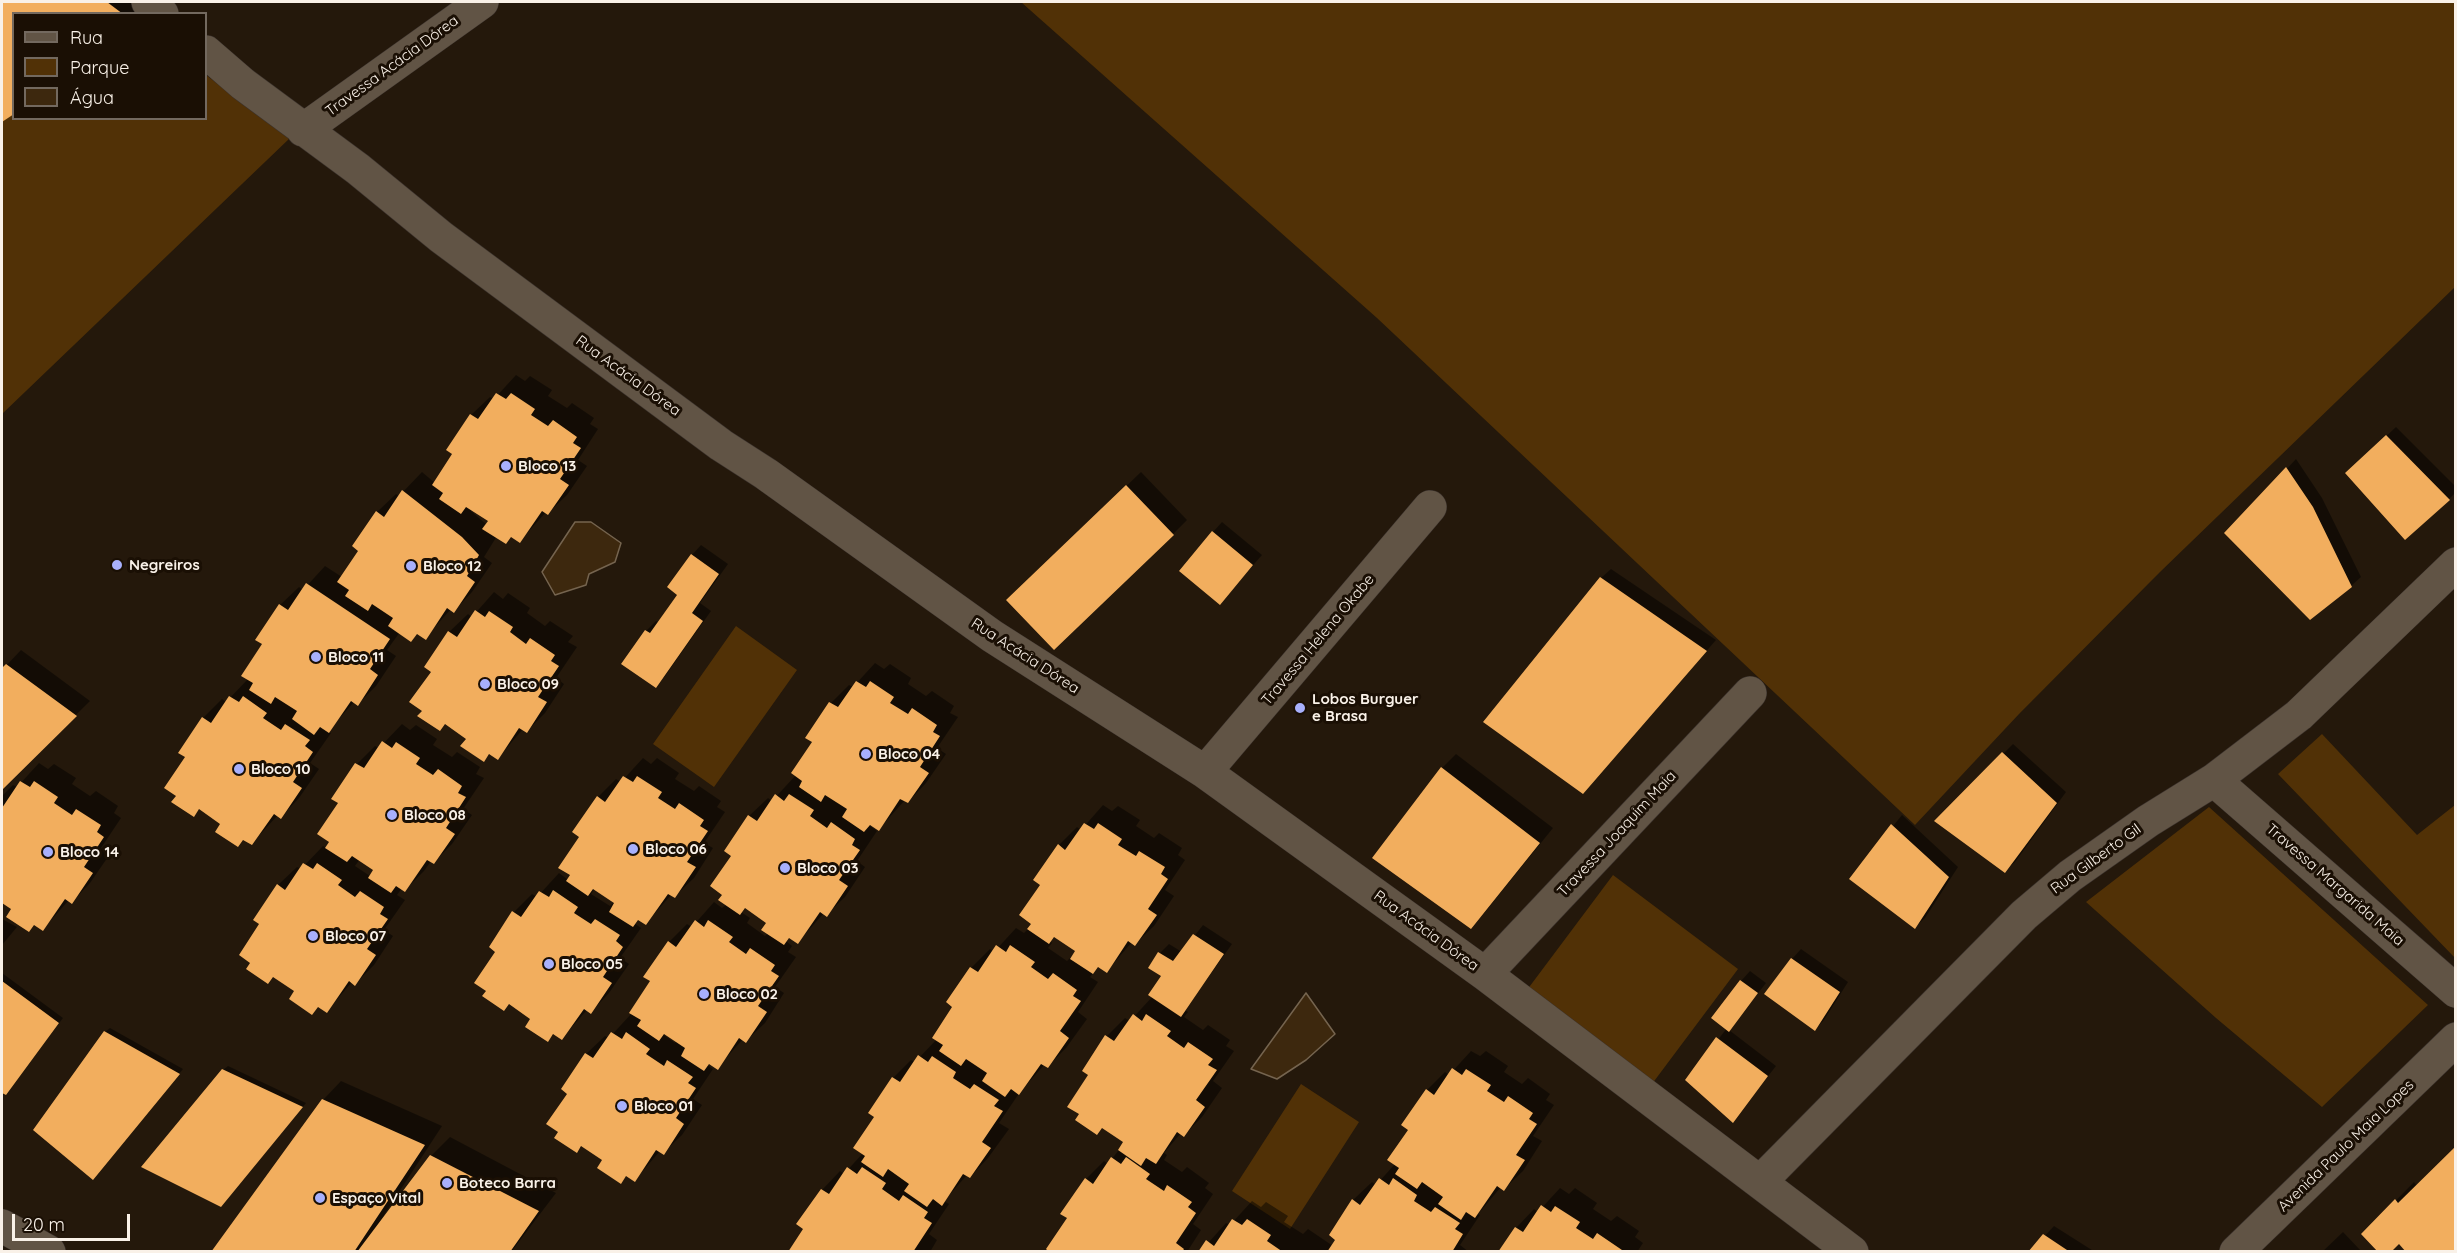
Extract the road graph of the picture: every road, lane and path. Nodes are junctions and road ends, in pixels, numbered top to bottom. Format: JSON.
{"nodes":[{"id":1,"x":148,"y":2,"type":"edge"},
{"id":2,"x":482,"y":2,"type":"edge"},
{"id":3,"x":160,"y":12,"type":"edge"},
{"id":4,"x":207,"y":53,"type":"edge"},
{"id":5,"x":303,"y":130,"type":"junction"},
{"id":6,"x":1430,"y":507,"type":"dead end"},
{"id":7,"x":2456,"y":564,"type":"edge"},
{"id":8,"x":1750,"y":693,"type":"dead end"},
{"id":9,"x":1205,"y":772,"type":"junction"},
{"id":10,"x":2214,"y":780,"type":"junction"},
{"id":11,"x":1485,"y":974,"type":"junction"},
{"id":12,"x":2456,"y":991,"type":"edge"},
{"id":13,"x":2456,"y":1040,"type":"edge"},
{"id":14,"x":1760,"y":1182,"type":"junction"},
{"id":15,"x":2,"y":1226,"type":"edge"},
{"id":16,"x":49,"y":1251,"type":"edge"},
{"id":17,"x":1852,"y":1251,"type":"edge"},
{"id":18,"x":2236,"y":1251,"type":"edge"}],
"edges":[{"from":1,"to":3,"type":"street"},
{"from":2,"to":5,"type":"street","name":"Travessa Acácia Dórea"},
{"from":4,"to":5,"type":"street","name":"Rua Acácia Dórea"},
{"from":5,"to":9,"type":"street","name":"Rua Acácia Dórea"},
{"from":6,"to":9,"type":"street","name":"Travessa Helena Okabe"},
{"from":7,"to":10,"type":"street","name":"Rua Gilberto Gil"},
{"from":8,"to":11,"type":"street","name":"Travessa Joaquim Maia"},
{"from":9,"to":11,"type":"street","name":"Rua Acácia Dórea"},
{"from":10,"to":12,"type":"street","name":"Travessa Margarida Maia"},
{"from":10,"to":14,"type":"street","name":"Rua Gilberto Gil"},
{"from":11,"to":14,"type":"street","name":"Rua Acácia Dórea"},
{"from":13,"to":18,"type":"street","name":"Avenida Paulo Maia Lopes"},
{"from":14,"to":17,"type":"street","name":"Rua Acácia Dórea"},
{"from":15,"to":16,"type":"street"}]}
